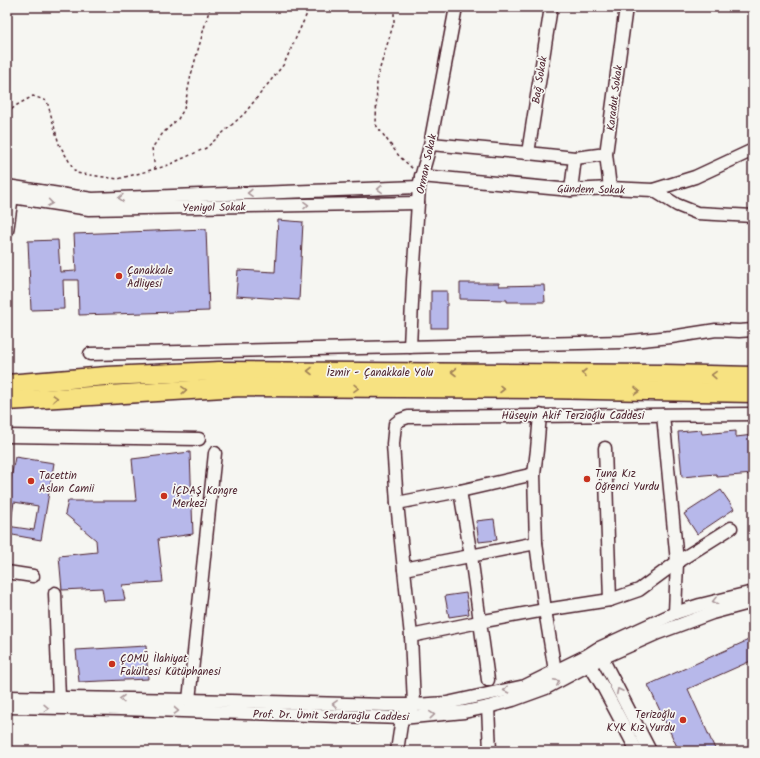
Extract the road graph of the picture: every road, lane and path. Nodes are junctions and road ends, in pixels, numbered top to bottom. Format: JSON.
{"nodes":[{"id":1,"x":210,"y":7,"type":"edge"},
{"id":2,"x":310,"y":7,"type":"edge"},
{"id":3,"x":394,"y":7,"type":"edge"},
{"id":4,"x":456,"y":7,"type":"edge"},
{"id":5,"x":550,"y":7,"type":"edge"},
{"id":6,"x":626,"y":7,"type":"edge"},
{"id":7,"x":7,"y":113,"type":"edge"},
{"id":8,"x":431,"y":144,"type":"junction"},
{"id":9,"x":753,"y":150,"type":"edge"},
{"id":10,"x":528,"y":153,"type":"junction"},
{"id":11,"x":606,"y":154,"type":"junction"},
{"id":12,"x":575,"y":158,"type":"junction"},
{"id":13,"x":155,"y":169,"type":"junction"},
{"id":14,"x":420,"y":182,"type":"junction"},
{"id":15,"x":610,"y":188,"type":"junction"},
{"id":16,"x":11,"y":190,"type":"edge"},
{"id":17,"x":571,"y":190,"type":"junction"},
{"id":18,"x":653,"y":190,"type":"junction"},
{"id":19,"x":418,"y":203,"type":"junction"},
{"id":20,"x":753,"y":216,"type":"edge"},
{"id":21,"x":7,"y":231,"type":"edge"},
{"id":22,"x":753,"y":330,"type":"edge"},
{"id":23,"x":410,"y":347,"type":"junction"},
{"id":24,"x":90,"y":354,"type":"dead end"},
{"id":25,"x":753,"y":376,"type":"edge"},
{"id":26,"x":7,"y":384,"type":"edge"},
{"id":27,"x":753,"y":393,"type":"edge"},
{"id":28,"x":7,"y":401,"type":"edge"},
{"id":29,"x":753,"y":414,"type":"edge"},
{"id":30,"x":540,"y":415,"type":"junction"},
{"id":31,"x":663,"y":415,"type":"junction"},
{"id":32,"x":7,"y":436,"type":"edge"},
{"id":33,"x":199,"y":439,"type":"dead end"},
{"id":34,"x":605,"y":448,"type":"dead end"},
{"id":35,"x":215,"y":453,"type":"dead end"},
{"id":36,"x":534,"y":474,"type":"junction"},
{"id":37,"x":460,"y":491,"type":"junction"},
{"id":38,"x":397,"y":503,"type":"junction"},
{"id":39,"x":731,"y":528,"type":"dead end"},
{"id":40,"x":536,"y":543,"type":"junction"},
{"id":41,"x":471,"y":556,"type":"junction"},
{"id":42,"x":677,"y":562,"type":"junction"},
{"id":43,"x":404,"y":569,"type":"junction"},
{"id":44,"x":7,"y":572,"type":"edge"},
{"id":45,"x":33,"y":576,"type":"dead end"},
{"id":46,"x":753,"y":592,"type":"edge"},
{"id":47,"x":55,"y":593,"type":"dead end"},
{"id":48,"x":610,"y":600,"type":"junction"},
{"id":49,"x":753,"y":602,"type":"edge"},
{"id":50,"x":545,"y":610,"type":"junction"},
{"id":51,"x":675,"y":613,"type":"junction"},
{"id":52,"x":479,"y":622,"type":"junction"},
{"id":53,"x":412,"y":636,"type":"junction"},
{"id":54,"x":602,"y":658,"type":"junction"},
{"id":55,"x":589,"y":664,"type":"junction"},
{"id":56,"x":555,"y":671,"type":"junction"},
{"id":57,"x":488,"y":680,"type":"dead end"},
{"id":58,"x":7,"y":697,"type":"edge"},
{"id":59,"x":59,"y":698,"type":"junction"},
{"id":60,"x":189,"y":700,"type":"junction"},
{"id":61,"x":414,"y":705,"type":"junction"},
{"id":62,"x":488,"y":707,"type":"junction"},
{"id":63,"x":7,"y":708,"type":"edge"},
{"id":64,"x":402,"y":718,"type":"junction"},
{"id":65,"x":397,"y":751,"type":"edge"},
{"id":66,"x":490,"y":751,"type":"edge"},
{"id":67,"x":637,"y":751,"type":"edge"},
{"id":68,"x":650,"y":751,"type":"edge"}],
"edges":[{"from":1,"to":13,"type":"path"},
{"from":2,"to":13,"type":"path"},
{"from":3,"to":14,"type":"path"},
{"from":4,"to":8,"type":"street","name":"Orman Sokak"},
{"from":5,"to":10,"type":"street","name":"Bağ Sokak"},
{"from":6,"to":11,"type":"street","name":"Karadut Sokak"},
{"from":7,"to":13,"type":"path"},
{"from":8,"to":10,"type":"street"},
{"from":8,"to":14,"type":"street","name":"Orman Sokak"},
{"from":9,"to":18,"type":"street","name":"Gündem Sokak"},
{"from":10,"to":12,"type":"street"},
{"from":11,"to":12,"type":"street"},
{"from":11,"to":15,"type":"street","name":"Karadut Sokak"},
{"from":12,"to":17,"type":"street"},
{"from":14,"to":16,"type":"street","name":"Yeniyol Sokak","one_way":true},
{"from":14,"to":17,"type":"street","name":"Gündem Sokak"},
{"from":14,"to":19,"type":"street","name":"Orman Sokak"},
{"from":15,"to":17,"type":"street","name":"Gündem Sokak"},
{"from":15,"to":18,"type":"street","name":"Gündem Sokak"},
{"from":16,"to":19,"type":"street","name":"Yeniyol Sokak","one_way":true},
{"from":16,"to":21,"type":"street"},
{"from":18,"to":20,"type":"street"},
{"from":19,"to":23,"type":"street","name":"Orman Sokak"},
{"from":22,"to":23,"type":"street"},
{"from":23,"to":24,"type":"street"},
{"from":25,"to":26,"type":"highway","name":"İzmir - Çanakkale Yolu","one_way":true},
{"from":28,"to":27,"type":"highway","name":"İzmir - Çanakkale Yolu","one_way":true},
{"from":29,"to":31,"type":"street","name":"Hüseyin Akif Terzioğlu Caddesi"},
{"from":30,"to":31,"type":"street","name":"Hüseyin Akif Terzioğlu Caddesi"},
{"from":30,"to":36,"type":"street"},
{"from":30,"to":38,"type":"street","name":"Hüseyin Akif Terzioğlu Caddesi"},
{"from":31,"to":42,"type":"street"},
{"from":32,"to":33,"type":"street"},
{"from":34,"to":48,"type":"street"},
{"from":35,"to":60,"type":"street"},
{"from":36,"to":37,"type":"street"},
{"from":36,"to":40,"type":"street"},
{"from":37,"to":38,"type":"street"},
{"from":37,"to":41,"type":"street"},
{"from":38,"to":43,"type":"street"},
{"from":39,"to":42,"type":"street"},
{"from":40,"to":41,"type":"street"},
{"from":40,"to":50,"type":"street"},
{"from":41,"to":43,"type":"street"},
{"from":41,"to":52,"type":"street"},
{"from":42,"to":48,"type":"street"},
{"from":42,"to":51,"type":"street"},
{"from":43,"to":53,"type":"street"},
{"from":44,"to":45,"type":"street"},
{"from":46,"to":51,"type":"street","name":"Prof. Dr. Ümit Serdaroğlu Caddesi","one_way":true},
{"from":47,"to":59,"type":"street"},
{"from":48,"to":50,"type":"street"},
{"from":49,"to":54,"type":"street","name":"Prof. Dr. Ümit Serdaroğlu Caddesi"},
{"from":50,"to":52,"type":"street"},
{"from":50,"to":56,"type":"street"},
{"from":51,"to":56,"type":"street","name":"Prof. Dr. Ümit Serdaroğlu Caddesi"},
{"from":52,"to":53,"type":"street"},
{"from":52,"to":57,"type":"street"},
{"from":53,"to":61,"type":"street"},
{"from":54,"to":55,"type":"street","name":"Prof. Dr. Ümit Serdaroğlu Caddesi"},
{"from":68,"to":54,"type":"street","one_way":true},
{"from":62,"to":55,"type":"street","name":"Prof. Dr. Ümit Serdaroğlu Caddesi","one_way":true},
{"from":55,"to":67,"type":"street"},
{"from":56,"to":61,"type":"street","name":"Prof. Dr. Ümit Serdaroğlu Caddesi","one_way":true},
{"from":58,"to":59,"type":"street","name":"Prof. Dr. Ümit Serdaroğlu Caddesi"},
{"from":60,"to":59,"type":"street","name":"Prof. Dr. Ümit Serdaroğlu Caddesi","one_way":true},
{"from":61,"to":60,"type":"street","name":"Prof. Dr. Ümit Serdaroğlu Caddesi","one_way":true},
{"from":61,"to":64,"type":"street"},
{"from":64,"to":62,"type":"street","name":"Prof. Dr. Ümit Serdaroğlu Caddesi","one_way":true},
{"from":62,"to":66,"type":"street"},
{"from":63,"to":64,"type":"street","name":"Prof. Dr. Ümit Serdaroğlu Caddesi","one_way":true},
{"from":64,"to":65,"type":"street"}]}
